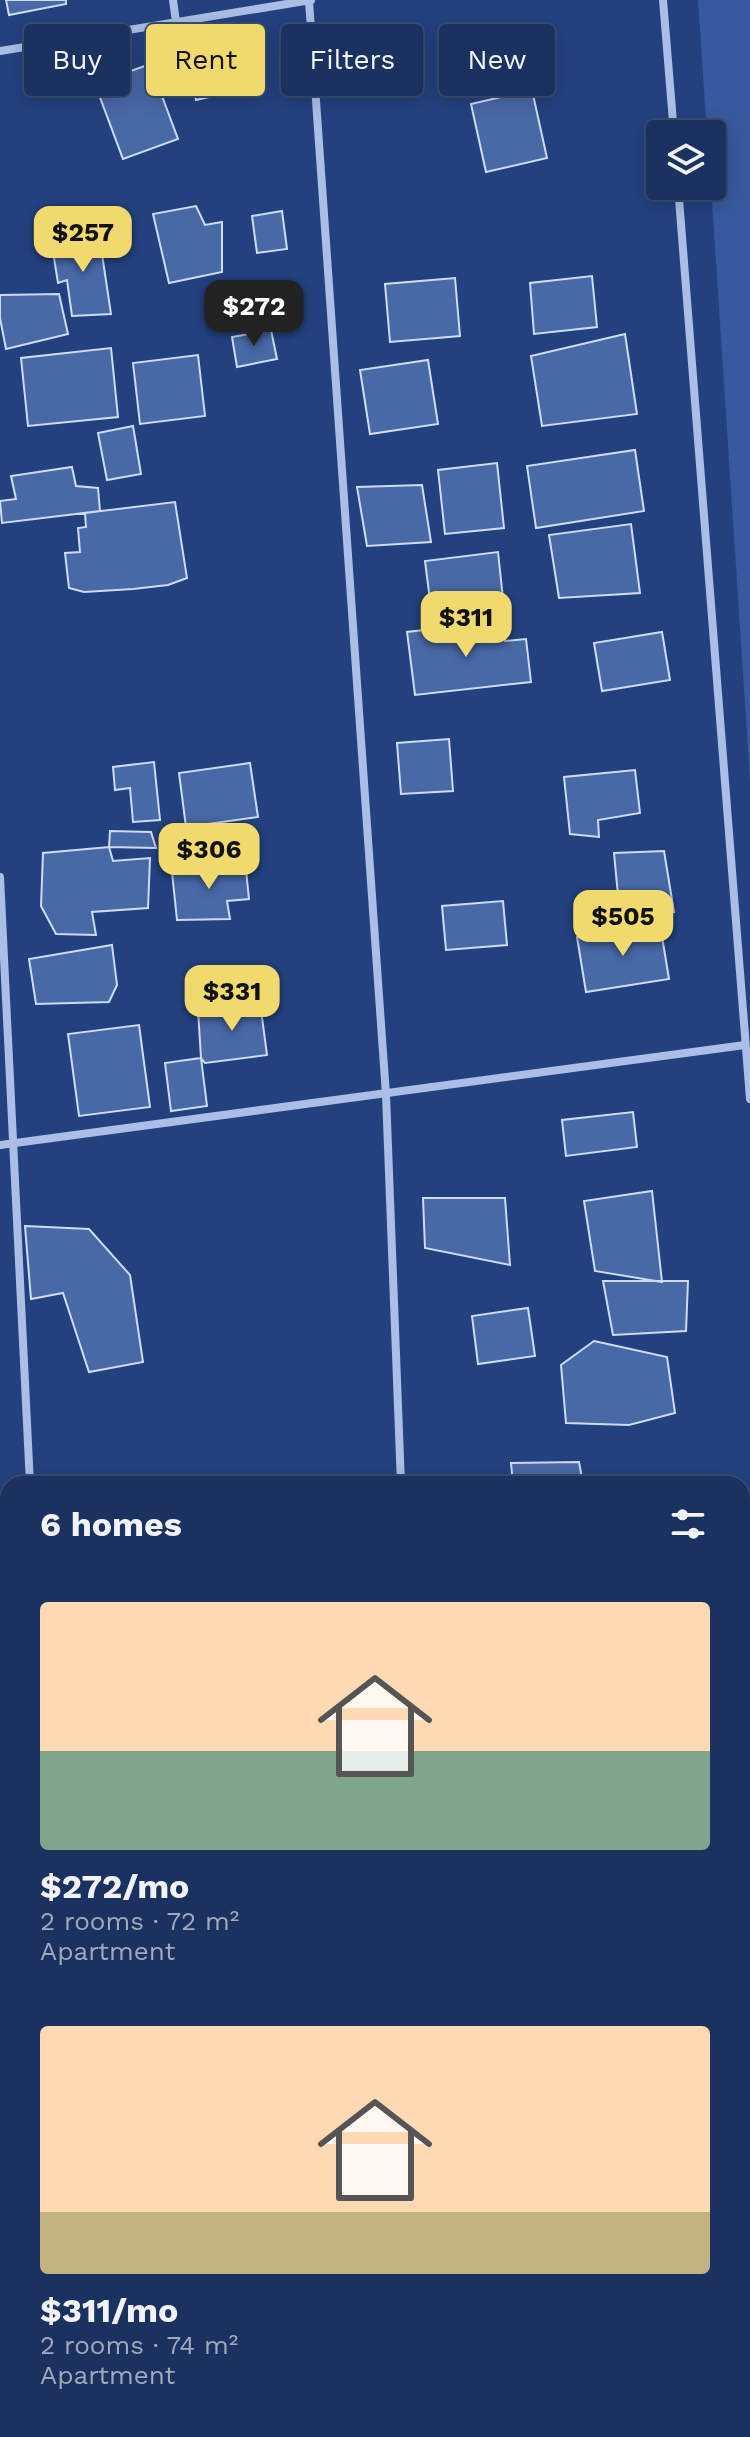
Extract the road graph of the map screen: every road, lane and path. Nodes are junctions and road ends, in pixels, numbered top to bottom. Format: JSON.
{"nodes":[{"id":1,"x":173,"y":0,"type":"edge"},
{"id":2,"x":311,"y":0,"type":"edge"},
{"id":3,"x":663,"y":0,"type":"edge"},
{"id":4,"x":176,"y":22,"type":"junction"},
{"id":5,"x":0,"y":51,"type":"edge"},
{"id":6,"x":673,"y":120,"type":"edge"},
{"id":7,"x":679,"y":200,"type":"edge"},
{"id":8,"x":0,"y":877,"type":"edge"},
{"id":9,"x":745,"y":1045,"type":"junction"},
{"id":10,"x":386,"y":1095,"type":"junction"},
{"id":11,"x":750,"y":1099,"type":"edge"},
{"id":12,"x":14,"y":1144,"type":"junction"},
{"id":13,"x":0,"y":1145,"type":"edge"},
{"id":14,"x":30,"y":1476,"type":"edge"},
{"id":15,"x":401,"y":1476,"type":"edge"}],
"edges":[{"from":1,"to":4,"type":"street"},
{"from":2,"to":4,"type":"street"},
{"from":2,"to":10,"type":"street"},
{"from":3,"to":6,"type":"street"},
{"from":4,"to":5,"type":"street"},
{"from":7,"to":9,"type":"street"},
{"from":8,"to":12,"type":"street"},
{"from":9,"to":10,"type":"street"},
{"from":9,"to":11,"type":"street"},
{"from":10,"to":12,"type":"street"},
{"from":10,"to":15,"type":"street"},
{"from":12,"to":13,"type":"street"},
{"from":12,"to":14,"type":"street"}]}
